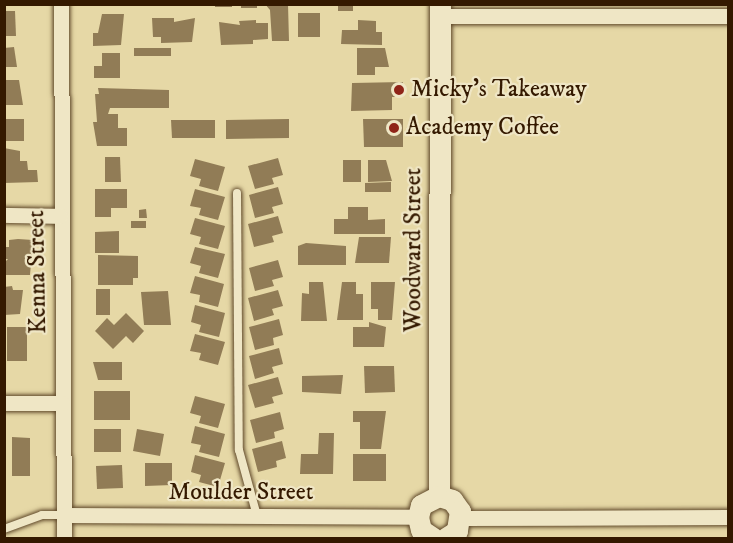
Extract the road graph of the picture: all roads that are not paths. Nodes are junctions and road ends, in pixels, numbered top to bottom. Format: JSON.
{"nodes":[{"id":1,"x":61,"y":4,"type":"edge"},
{"id":2,"x":440,"y":10,"type":"edge"},
{"id":3,"x":686,"y":10,"type":"edge"},
{"id":4,"x":729,"y":15,"type":"edge"},
{"id":5,"x":237,"y":193,"type":"dead end"},
{"id":6,"x":4,"y":215,"type":"edge"},
{"id":7,"x":60,"y":216,"type":"junction"},
{"id":8,"x":4,"y":403,"type":"edge"},
{"id":9,"x":62,"y":403,"type":"junction"},
{"id":10,"x":439,"y":496,"type":"junction"},
{"id":11,"x":64,"y":515,"type":"junction"},
{"id":12,"x":257,"y":516,"type":"junction"},
{"id":13,"x":418,"y":517,"type":"junction"},
{"id":14,"x":729,"y":517,"type":"edge"},
{"id":15,"x":461,"y":518,"type":"junction"},
{"id":16,"x":4,"y":529,"type":"edge"},
{"id":17,"x":64,"y":538,"type":"edge"},
{"id":18,"x":434,"y":538,"type":"edge"},
{"id":19,"x":446,"y":538,"type":"edge"}],
"edges":[{"from":1,"to":7,"type":"street","name":"Kenna Street"},
{"from":2,"to":3,"type":"street"},
{"from":2,"to":10,"type":"street","name":"Woodward Street"},
{"from":3,"to":4,"type":"street"},
{"from":5,"to":12,"type":"lane"},
{"from":6,"to":7,"type":"street"},
{"from":7,"to":9,"type":"street","name":"Kenna Street"},
{"from":8,"to":9,"type":"street"},
{"from":9,"to":11,"type":"street","name":"Kenna Street"},
{"from":10,"to":13,"type":"street"},
{"from":10,"to":15,"type":"street"},
{"from":11,"to":12,"type":"street","name":"Moulder Street"},
{"from":11,"to":16,"type":"lane"},
{"from":11,"to":17,"type":"street","name":"Kenna Street"},
{"from":12,"to":13,"type":"street","name":"Moulder Street"},
{"from":13,"to":18,"type":"street"},
{"from":14,"to":15,"type":"street"},
{"from":15,"to":19,"type":"street"}]}
